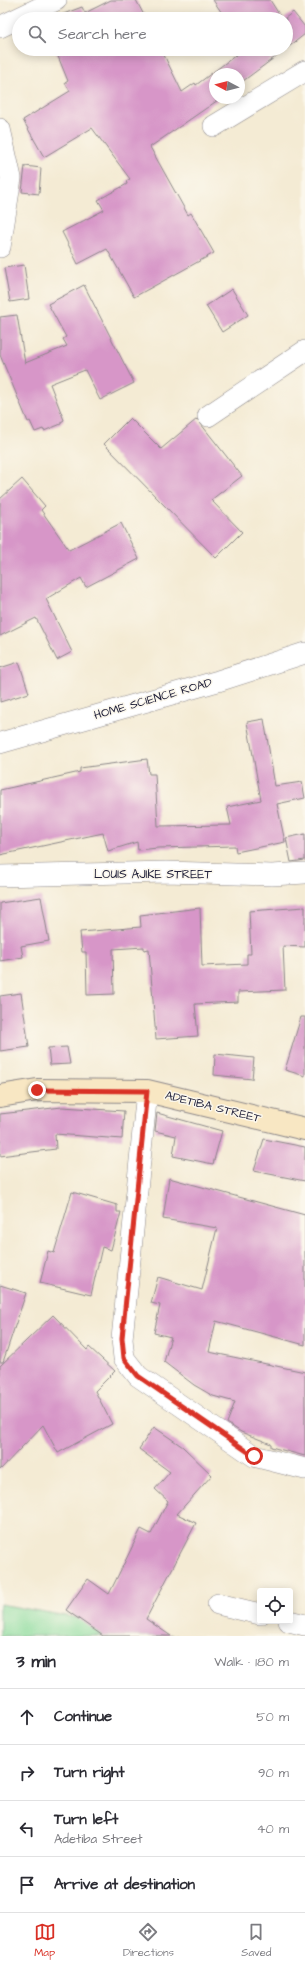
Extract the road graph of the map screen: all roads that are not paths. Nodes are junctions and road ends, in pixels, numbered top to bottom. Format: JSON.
{"nodes":[{"id":1,"x":56,"y":0,"type":"edge"},
{"id":2,"x":31,"y":12,"type":"edge"},
{"id":3,"x":12,"y":21,"type":"edge"},
{"id":4,"x":0,"y":27,"type":"edge"},
{"id":5,"x":305,"y":71,"type":"edge"},
{"id":6,"x":214,"y":126,"type":"dead end"},
{"id":7,"x":0,"y":129,"type":"edge"},
{"id":8,"x":0,"y":247,"type":"edge"},
{"id":9,"x":305,"y":351,"type":"edge"},
{"id":10,"x":208,"y":416,"type":"dead end"},
{"id":11,"x":305,"y":653,"type":"edge"},
{"id":12,"x":0,"y":743,"type":"edge"},
{"id":13,"x":305,"y":873,"type":"edge"},
{"id":14,"x":0,"y":876,"type":"edge"},
{"id":15,"x":147,"y":1091,"type":"junction"},
{"id":16,"x":0,"y":1096,"type":"edge"},
{"id":17,"x":305,"y":1129,"type":"edge"},
{"id":18,"x":305,"y":1469,"type":"edge"},
{"id":19,"x":218,"y":1604,"type":"dead end"},
{"id":20,"x":257,"y":1613,"type":"edge"},
{"id":21,"x":293,"y":1622,"type":"edge"},
{"id":22,"x":305,"y":1625,"type":"edge"}],
"edges":[{"from":1,"to":2,"type":"street"},
{"from":3,"to":4,"type":"street"},
{"from":5,"to":6,"type":"street"},
{"from":7,"to":8,"type":"street"},
{"from":9,"to":10,"type":"street"},
{"from":11,"to":12,"type":"street","name":"HOME SCIENCE ROAD"},
{"from":13,"to":14,"type":"street","name":"LOUIS AJIKE STREET"},
{"from":15,"to":16,"type":"street","name":"ADETIBA STREET"},
{"from":15,"to":17,"type":"street","name":"ADETIBA STREET"},
{"from":15,"to":18,"type":"street"},
{"from":19,"to":20,"type":"street"},
{"from":21,"to":22,"type":"street"}]}
